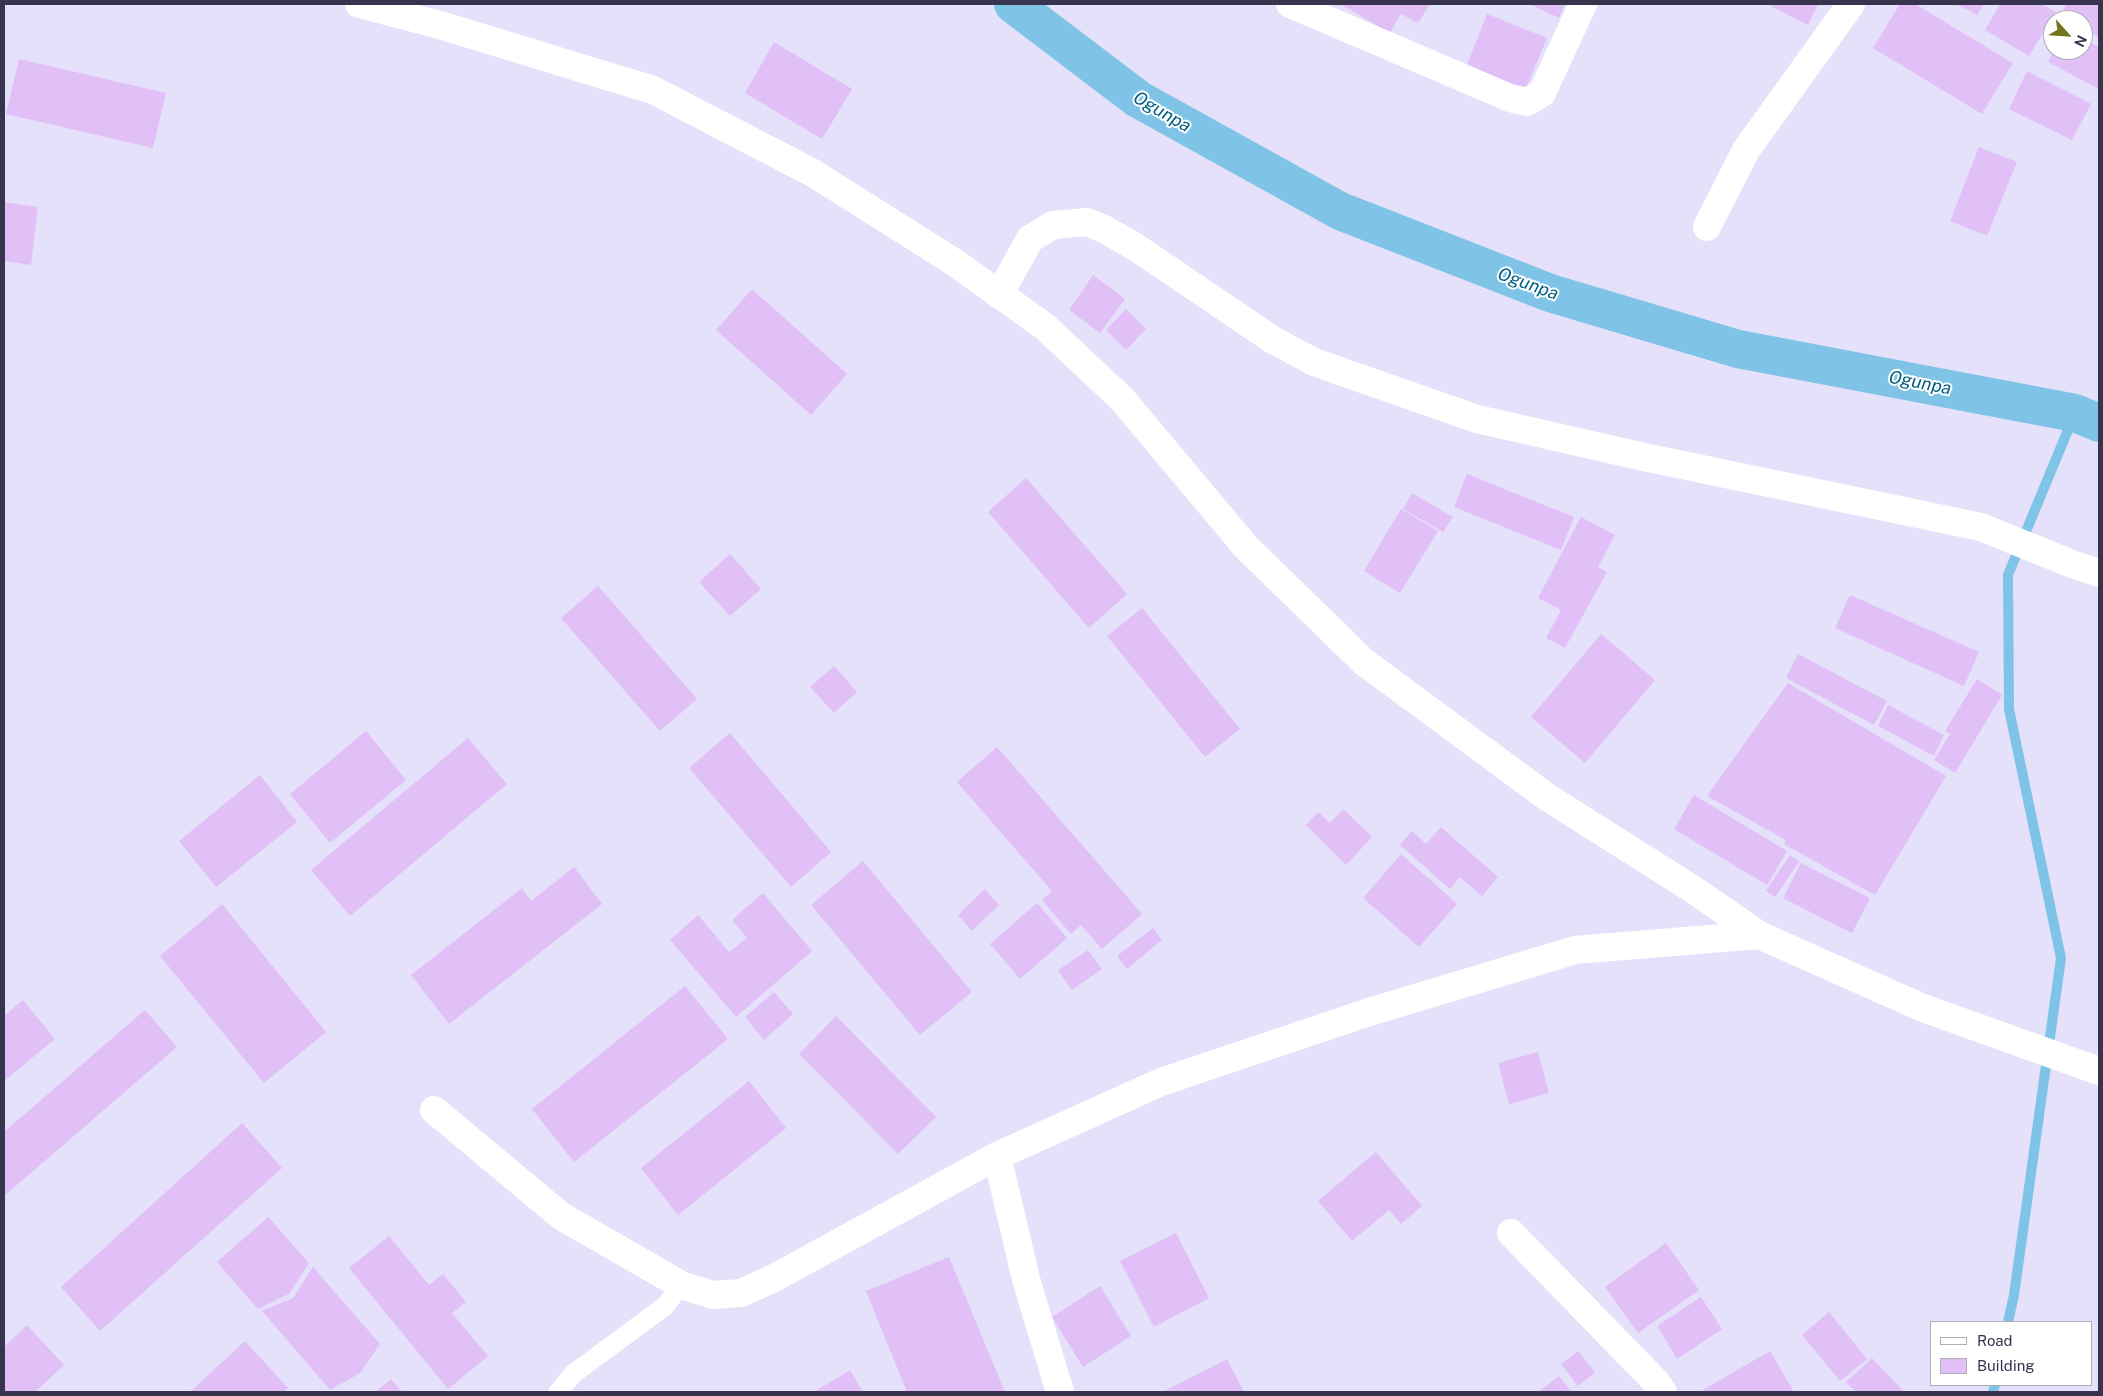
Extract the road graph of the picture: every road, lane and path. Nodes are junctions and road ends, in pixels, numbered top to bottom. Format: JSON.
{"nodes":[{"id":1,"x":358,"y":4,"type":"edge"},
{"id":2,"x":1290,"y":4,"type":"edge"},
{"id":3,"x":1584,"y":4,"type":"edge"},
{"id":4,"x":1851,"y":4,"type":"edge"},
{"id":5,"x":1707,"y":227,"type":"dead end"},
{"id":6,"x":999,"y":295,"type":"junction"},
{"id":7,"x":2099,"y":573,"type":"edge"},
{"id":8,"x":1759,"y":935,"type":"junction"},
{"id":9,"x":2099,"y":1071,"type":"edge"},
{"id":10,"x":434,"y":1110,"type":"dead end"},
{"id":11,"x":997,"y":1156,"type":"junction"},
{"id":12,"x":1510,"y":1233,"type":"dead end"},
{"id":13,"x":681,"y":1285,"type":"junction"},
{"id":14,"x":558,"y":1392,"type":"edge"},
{"id":15,"x":1060,"y":1392,"type":"edge"},
{"id":16,"x":1663,"y":1392,"type":"edge"}],
"edges":[{"from":1,"to":6,"type":"street"},
{"from":2,"to":3,"type":"street"},
{"from":4,"to":5,"type":"street"},
{"from":6,"to":7,"type":"street"},
{"from":6,"to":8,"type":"street"},
{"from":8,"to":9,"type":"street"},
{"from":8,"to":11,"type":"street"},
{"from":10,"to":13,"type":"street"},
{"from":11,"to":13,"type":"street"},
{"from":11,"to":15,"type":"street"},
{"from":12,"to":16,"type":"street"},
{"from":13,"to":14,"type":"lane"}]}
